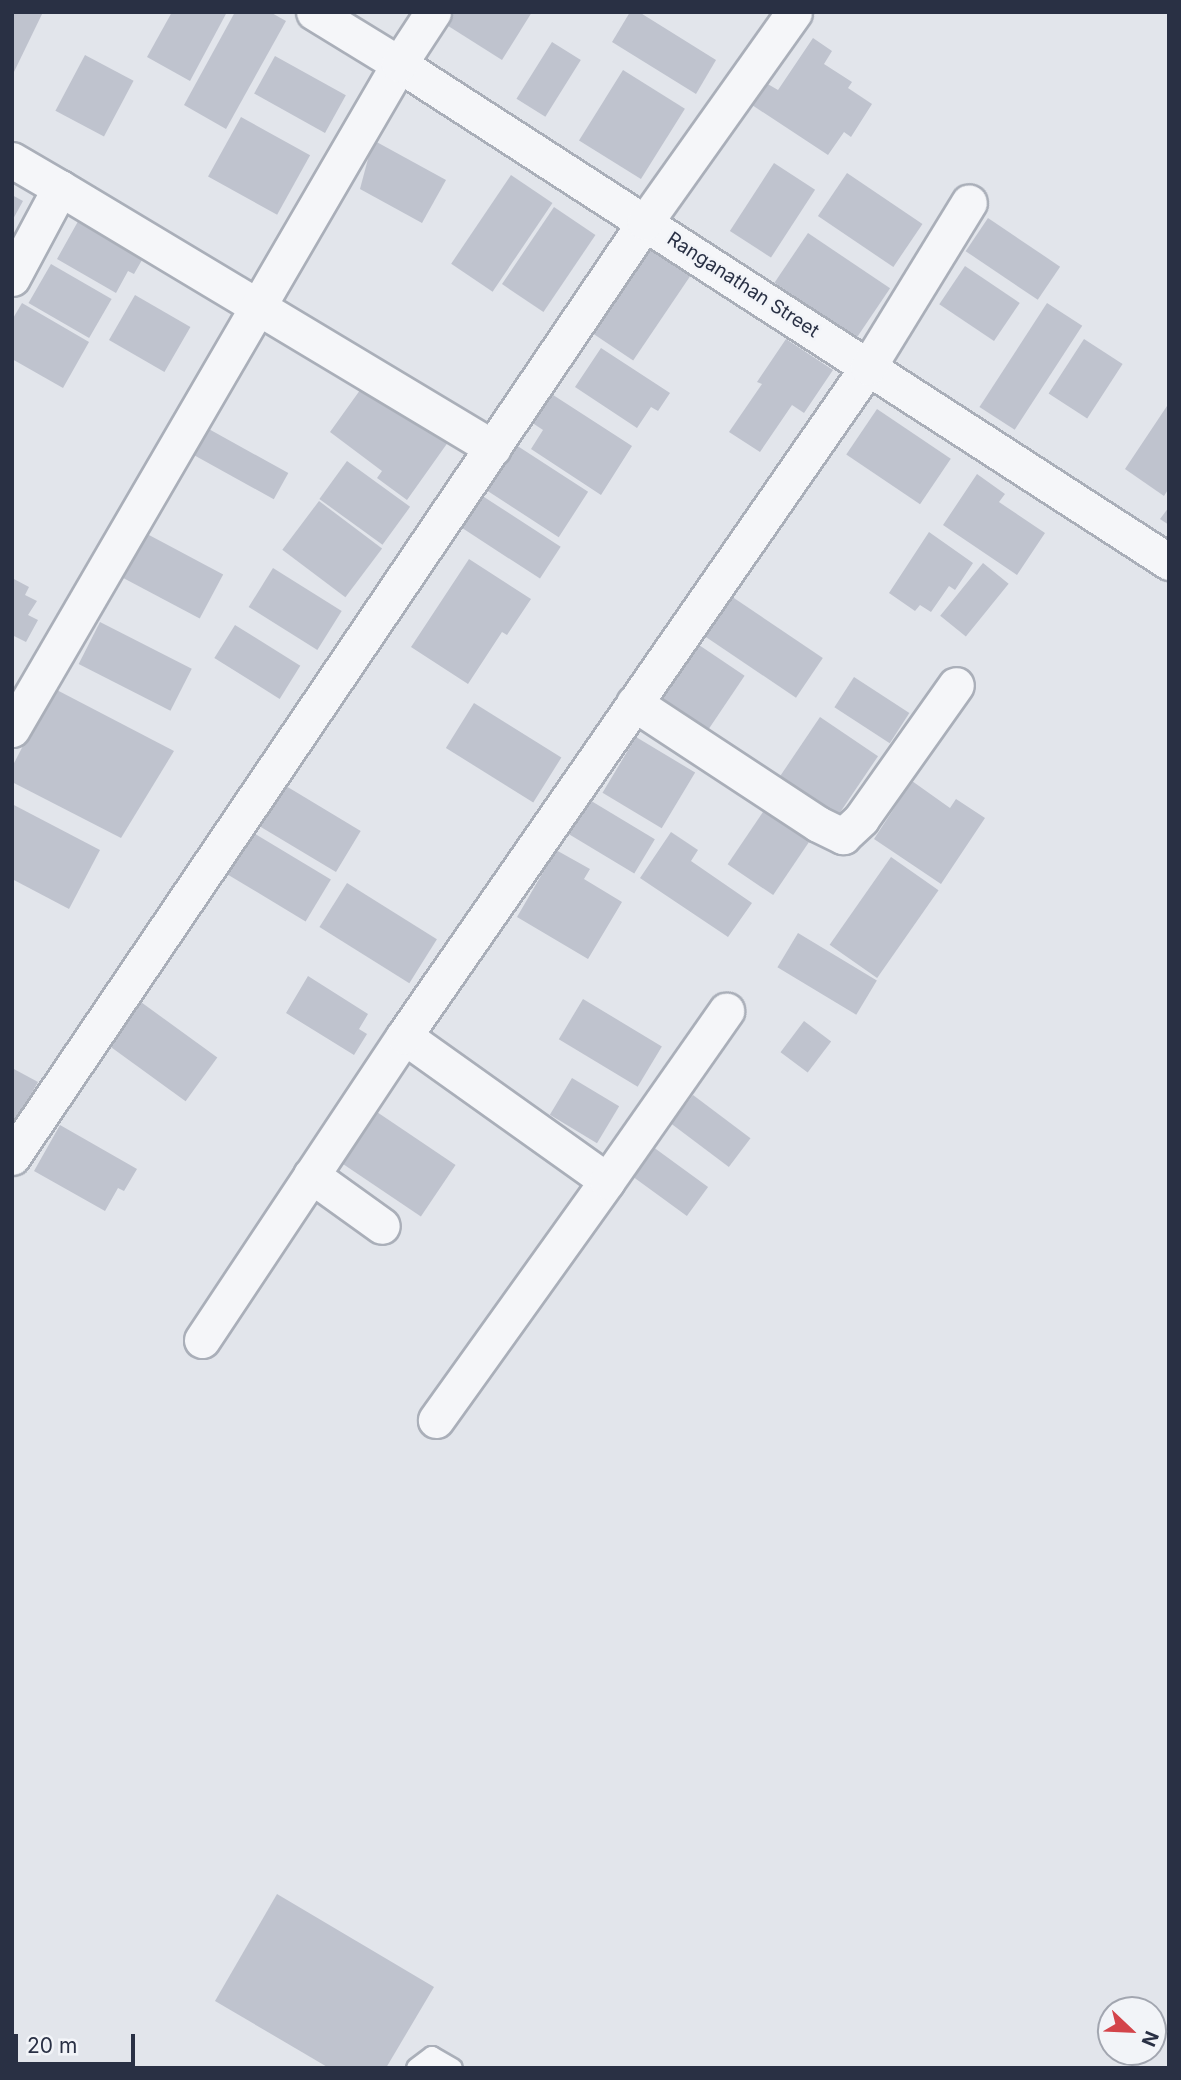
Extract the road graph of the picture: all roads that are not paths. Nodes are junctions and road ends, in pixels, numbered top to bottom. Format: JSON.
{"nodes":[{"id":1,"x":314,"y":12,"type":"edge"},
{"id":2,"x":433,"y":12,"type":"edge"},
{"id":3,"x":794,"y":12,"type":"edge"},
{"id":4,"x":399,"y":64,"type":"junction"},
{"id":5,"x":12,"y":160,"type":"edge"},
{"id":6,"x":60,"y":188,"type":"junction"},
{"id":7,"x":969,"y":201,"type":"dead end"},
{"id":8,"x":645,"y":222,"type":"junction"},
{"id":9,"x":12,"y":278,"type":"edge"},
{"id":10,"x":258,"y":307,"type":"junction"},
{"id":11,"x":868,"y":367,"type":"junction"},
{"id":12,"x":493,"y":448,"type":"junction"},
{"id":13,"x":1169,"y":562,"type":"edge"},
{"id":14,"x":956,"y":685,"type":"dead end"},
{"id":15,"x":634,"y":704,"type":"junction"},
{"id":16,"x":12,"y":729,"type":"edge"},
{"id":17,"x":726,"y":1011,"type":"dead end"},
{"id":18,"x":404,"y":1036,"type":"junction"},
{"id":19,"x":12,"y":1157,"type":"edge"},
{"id":20,"x":311,"y":1175,"type":"junction"},
{"id":21,"x":607,"y":1181,"type":"junction"},
{"id":22,"x":382,"y":1226,"type":"dead end"},
{"id":23,"x":202,"y":1340,"type":"dead end"},
{"id":24,"x":436,"y":1420,"type":"dead end"},
{"id":25,"x":416,"y":2068,"type":"edge"},
{"id":26,"x":453,"y":2068,"type":"edge"}],
"edges":[{"from":1,"to":4,"type":"street","name":"Ranganathan Street"},
{"from":2,"to":4,"type":"street"},
{"from":3,"to":8,"type":"street"},
{"from":4,"to":8,"type":"street","name":"Ranganathan Street"},
{"from":4,"to":10,"type":"street"},
{"from":5,"to":6,"type":"street"},
{"from":6,"to":9,"type":"street"},
{"from":6,"to":10,"type":"street"},
{"from":7,"to":11,"type":"street"},
{"from":8,"to":11,"type":"street","name":"Ranganathan Street"},
{"from":8,"to":12,"type":"street"},
{"from":10,"to":12,"type":"street"},
{"from":10,"to":16,"type":"street"},
{"from":11,"to":13,"type":"street","name":"Ranganathan Street"},
{"from":11,"to":15,"type":"street"},
{"from":12,"to":19,"type":"street"},
{"from":14,"to":15,"type":"street"},
{"from":15,"to":18,"type":"street"},
{"from":17,"to":21,"type":"street"},
{"from":18,"to":20,"type":"street"},
{"from":18,"to":21,"type":"street"},
{"from":20,"to":22,"type":"street"},
{"from":20,"to":23,"type":"street"},
{"from":21,"to":24,"type":"street"},
{"from":25,"to":26,"type":"lane"}]}
